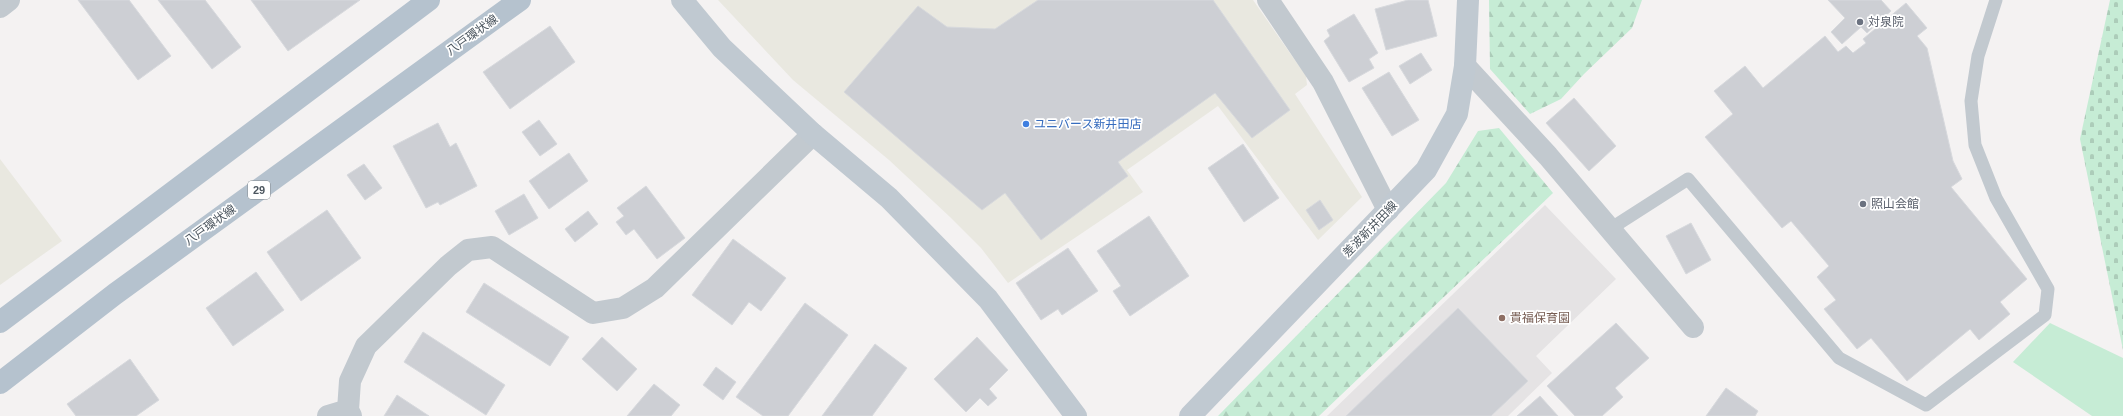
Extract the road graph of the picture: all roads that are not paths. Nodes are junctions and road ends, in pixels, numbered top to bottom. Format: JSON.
{"nodes":[{"id":1,"x":9,"y":0,"type":"edge"},
{"id":2,"x":429,"y":0,"type":"edge"},
{"id":3,"x":520,"y":0,"type":"edge"},
{"id":4,"x":682,"y":0,"type":"edge"},
{"id":5,"x":1268,"y":0,"type":"edge"},
{"id":6,"x":1468,"y":0,"type":"edge"},
{"id":7,"x":1996,"y":0,"type":"edge"},
{"id":8,"x":0,"y":7,"type":"edge"},
{"id":9,"x":1465,"y":66,"type":"junction"},
{"id":10,"x":813,"y":134,"type":"junction"},
{"id":11,"x":1388,"y":210,"type":"junction"},
{"id":12,"x":1610,"y":229,"type":"junction"},
{"id":13,"x":0,"y":322,"type":"edge"},
{"id":14,"x":1693,"y":327,"type":"dead end"},
{"id":15,"x":0,"y":383,"type":"edge"},
{"id":16,"x":342,"y":414,"type":"edge"},
{"id":17,"x":1076,"y":416,"type":"edge"},
{"id":18,"x":1190,"y":416,"type":"edge"}],
"edges":[{"from":1,"to":8,"type":"street"},
{"from":2,"to":13,"type":"main road"},
{"from":3,"to":15,"type":"main road","name":"八戸環状線","number":"29"},
{"from":4,"to":10,"type":"street"},
{"from":5,"to":11,"type":"street"},
{"from":6,"to":9,"type":"street","name":"差波新井田線"},
{"from":7,"to":12,"type":"lane"},
{"from":9,"to":11,"type":"street","name":"差波新井田線"},
{"from":9,"to":12,"type":"street"},
{"from":10,"to":16,"type":"street"},
{"from":10,"to":17,"type":"street"},
{"from":11,"to":18,"type":"street","name":"差波新井田線"},
{"from":12,"to":14,"type":"street"}]}
